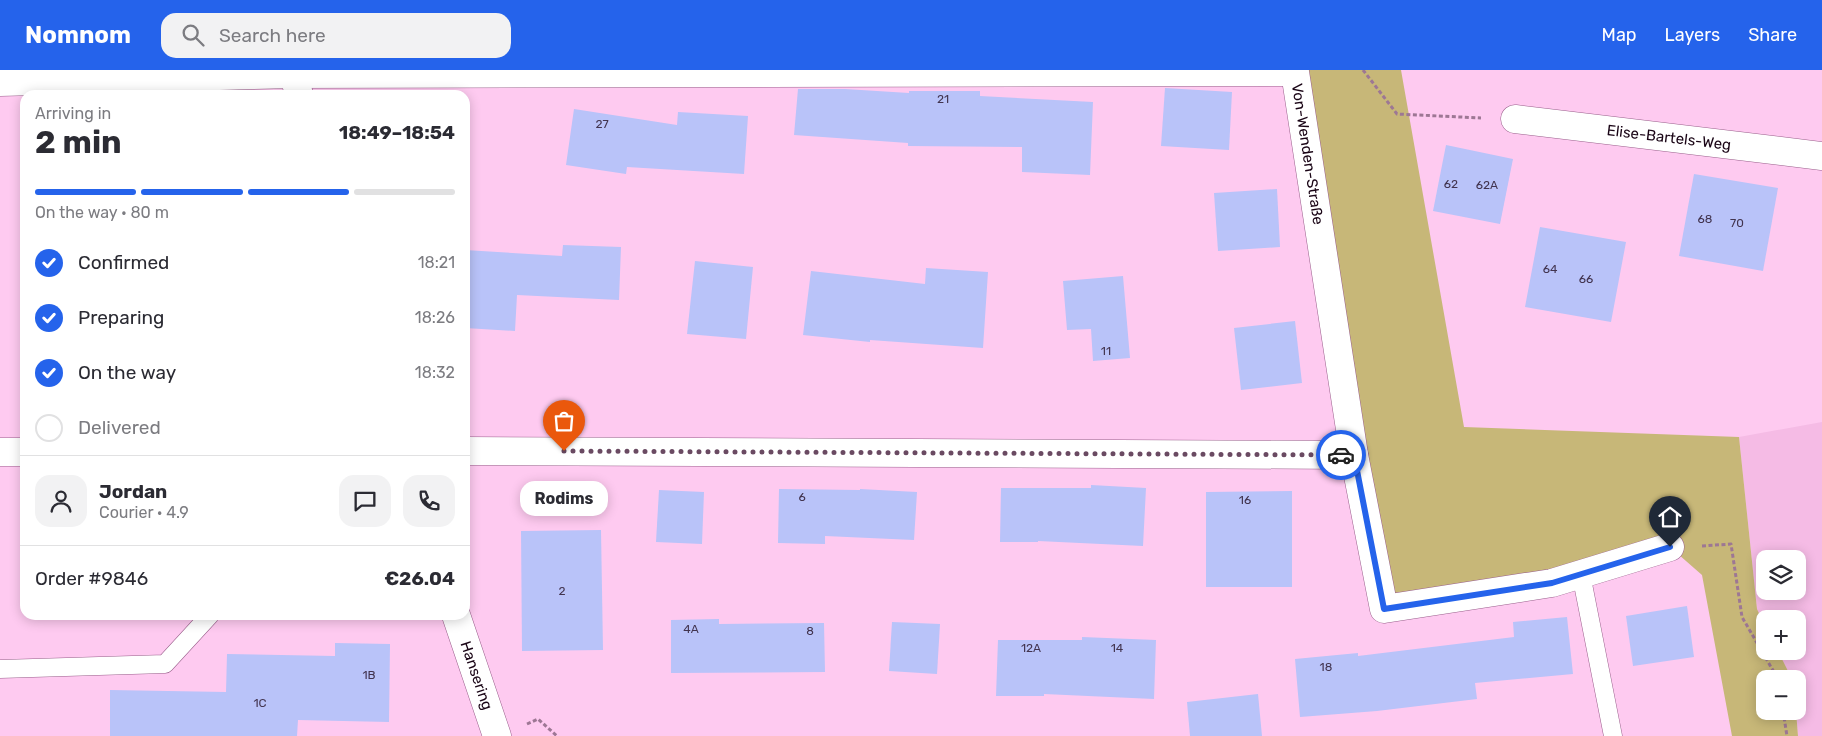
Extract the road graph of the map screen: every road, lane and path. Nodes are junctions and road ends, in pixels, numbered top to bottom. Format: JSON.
{"nodes":[{"id":1,"x":1363,"y":70,"type":"edge"},
{"id":2,"x":295,"y":80,"type":"edge"},
{"id":3,"x":0,"y":82,"type":"edge"},
{"id":4,"x":1515,"y":119,"type":"joint"},
{"id":5,"x":1822,"y":156,"type":"edge"},
{"id":6,"x":470,"y":451,"type":"edge"},
{"id":7,"x":0,"y":452,"type":"edge"},
{"id":8,"x":20,"y":452,"type":"edge"},
{"id":9,"x":1354,"y":455,"type":"junction"},
{"id":10,"x":1670,"y":547,"type":"joint"},
{"id":11,"x":1581,"y":574,"type":"junction"},
{"id":12,"x":205,"y":620,"type":"edge"},
{"id":13,"x":458,"y":620,"type":"edge"},
{"id":14,"x":0,"y":669,"type":"edge"},
{"id":15,"x":1773,"y":670,"type":"edge"},
{"id":16,"x":1784,"y":720,"type":"edge"},
{"id":17,"x":497,"y":736,"type":"edge"},
{"id":18,"x":1613,"y":736,"type":"edge"},
{"id":19,"x":1787,"y":736,"type":"edge"}],
"edges":[{"from":1,"to":4,"type":"path"},
{"from":2,"to":3,"type":"street"},
{"from":2,"to":9,"type":"street","name":"Von-Wenden-Straße"},
{"from":4,"to":5,"type":"street","name":"Elise-Bartels-Weg"},
{"from":6,"to":9,"type":"street"},
{"from":7,"to":8,"type":"street"},
{"from":9,"to":11,"type":"street","name":"Von-Wenden-Straße"},
{"from":10,"to":11,"type":"street","name":"Von-Wenden-Straße"},
{"from":10,"to":15,"type":"path"},
{"from":11,"to":18,"type":"lane"},
{"from":12,"to":14,"type":"lane"},
{"from":13,"to":17,"type":"street","name":"Hansering"},
{"from":16,"to":19,"type":"path"}]}
